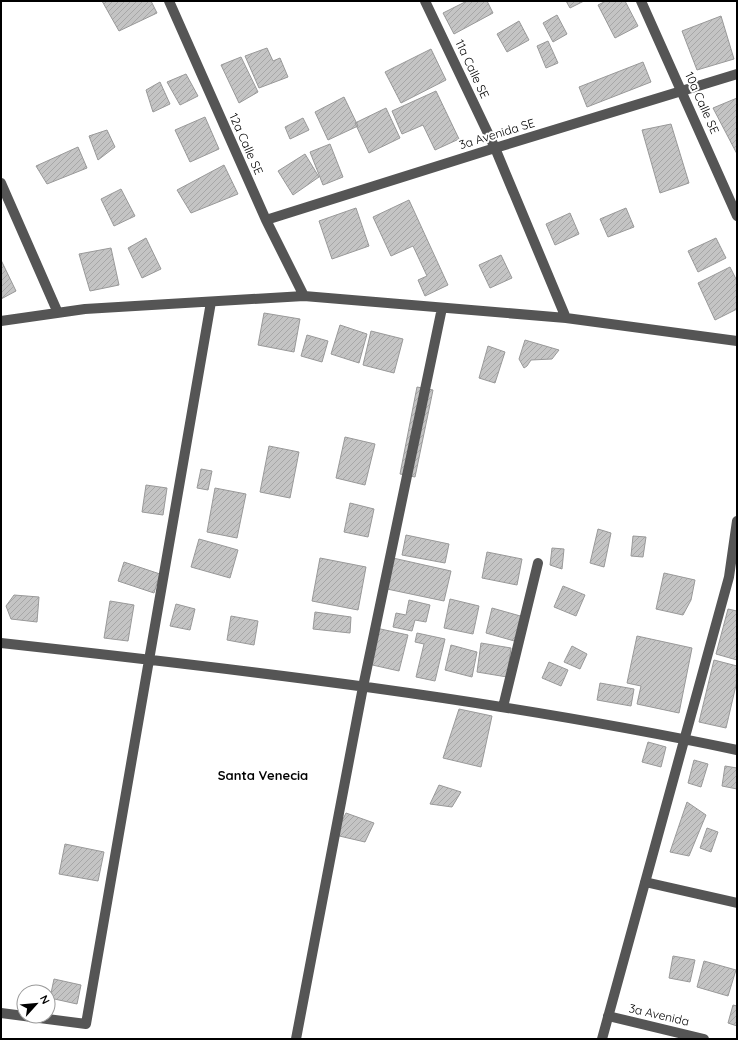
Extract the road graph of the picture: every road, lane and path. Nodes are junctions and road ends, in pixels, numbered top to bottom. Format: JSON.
{"nodes":[{"id":1,"x":169,"y":1,"type":"edge"},
{"id":2,"x":425,"y":1,"type":"edge"},
{"id":3,"x":641,"y":1,"type":"edge"},
{"id":4,"x":737,"y":74,"type":"edge"},
{"id":5,"x":683,"y":92,"type":"junction"},
{"id":6,"x":495,"y":148,"type":"junction"},
{"id":7,"x":1,"y":183,"type":"edge"},
{"id":8,"x":5,"y":203,"type":"edge"},
{"id":9,"x":737,"y":216,"type":"edge"},
{"id":10,"x":266,"y":220,"type":"junction"},
{"id":11,"x":304,"y":296,"type":"junction"},
{"id":12,"x":211,"y":302,"type":"junction"},
{"id":13,"x":442,"y":308,"type":"junction"},
{"id":14,"x":58,"y":313,"type":"junction"},
{"id":15,"x":566,"y":318,"type":"junction"},
{"id":16,"x":1,"y":321,"type":"edge"},
{"id":17,"x":737,"y":341,"type":"edge"},
{"id":18,"x":737,"y":521,"type":"edge"},
{"id":19,"x":538,"y":563,"type":"dead end"},
{"id":20,"x":733,"y":578,"type":"edge"},
{"id":21,"x":1,"y":643,"type":"edge"},
{"id":22,"x":149,"y":659,"type":"junction"},
{"id":23,"x":363,"y":687,"type":"junction"},
{"id":24,"x":503,"y":707,"type":"junction"},
{"id":25,"x":685,"y":739,"type":"junction"},
{"id":26,"x":737,"y":750,"type":"edge"},
{"id":27,"x":645,"y":882,"type":"junction"},
{"id":28,"x":737,"y":903,"type":"edge"},
{"id":29,"x":1,"y":1013,"type":"edge"},
{"id":30,"x":608,"y":1016,"type":"junction"},
{"id":31,"x":296,"y":1039,"type":"edge"},
{"id":32,"x":602,"y":1039,"type":"edge"},
{"id":33,"x":704,"y":1039,"type":"edge"}],
"edges":[{"from":1,"to":10,"type":"street","name":"12a Calle SE"},
{"from":2,"to":6,"type":"street","name":"11a Calle SE"},
{"from":3,"to":5,"type":"street","name":"10a Calle SE"},
{"from":4,"to":5,"type":"street","name":"3a Avenida SE"},
{"from":5,"to":6,"type":"street","name":"3a Avenida SE"},
{"from":5,"to":9,"type":"street","name":"10a Calle SE"},
{"from":6,"to":10,"type":"street","name":"3a Avenida SE"},
{"from":6,"to":15,"type":"street","name":"11a Calle SE"},
{"from":7,"to":8,"type":"street"},
{"from":8,"to":14,"type":"street"},
{"from":10,"to":11,"type":"street","name":"12a Calle SE"},
{"from":11,"to":12,"type":"street"},
{"from":11,"to":13,"type":"street"},
{"from":12,"to":14,"type":"street"},
{"from":12,"to":22,"type":"street"},
{"from":13,"to":15,"type":"street"},
{"from":13,"to":23,"type":"street"},
{"from":14,"to":16,"type":"street"},
{"from":15,"to":17,"type":"street"},
{"from":18,"to":20,"type":"street"},
{"from":19,"to":24,"type":"street"},
{"from":20,"to":25,"type":"street"},
{"from":21,"to":22,"type":"street"},
{"from":22,"to":23,"type":"street"},
{"from":22,"to":29,"type":"street"},
{"from":23,"to":24,"type":"street"},
{"from":23,"to":31,"type":"street"},
{"from":24,"to":25,"type":"street"},
{"from":25,"to":26,"type":"street"},
{"from":25,"to":27,"type":"street"},
{"from":27,"to":28,"type":"street"},
{"from":27,"to":30,"type":"street"},
{"from":30,"to":32,"type":"street"},
{"from":30,"to":33,"type":"street","name":"3a Avenida"}]}
